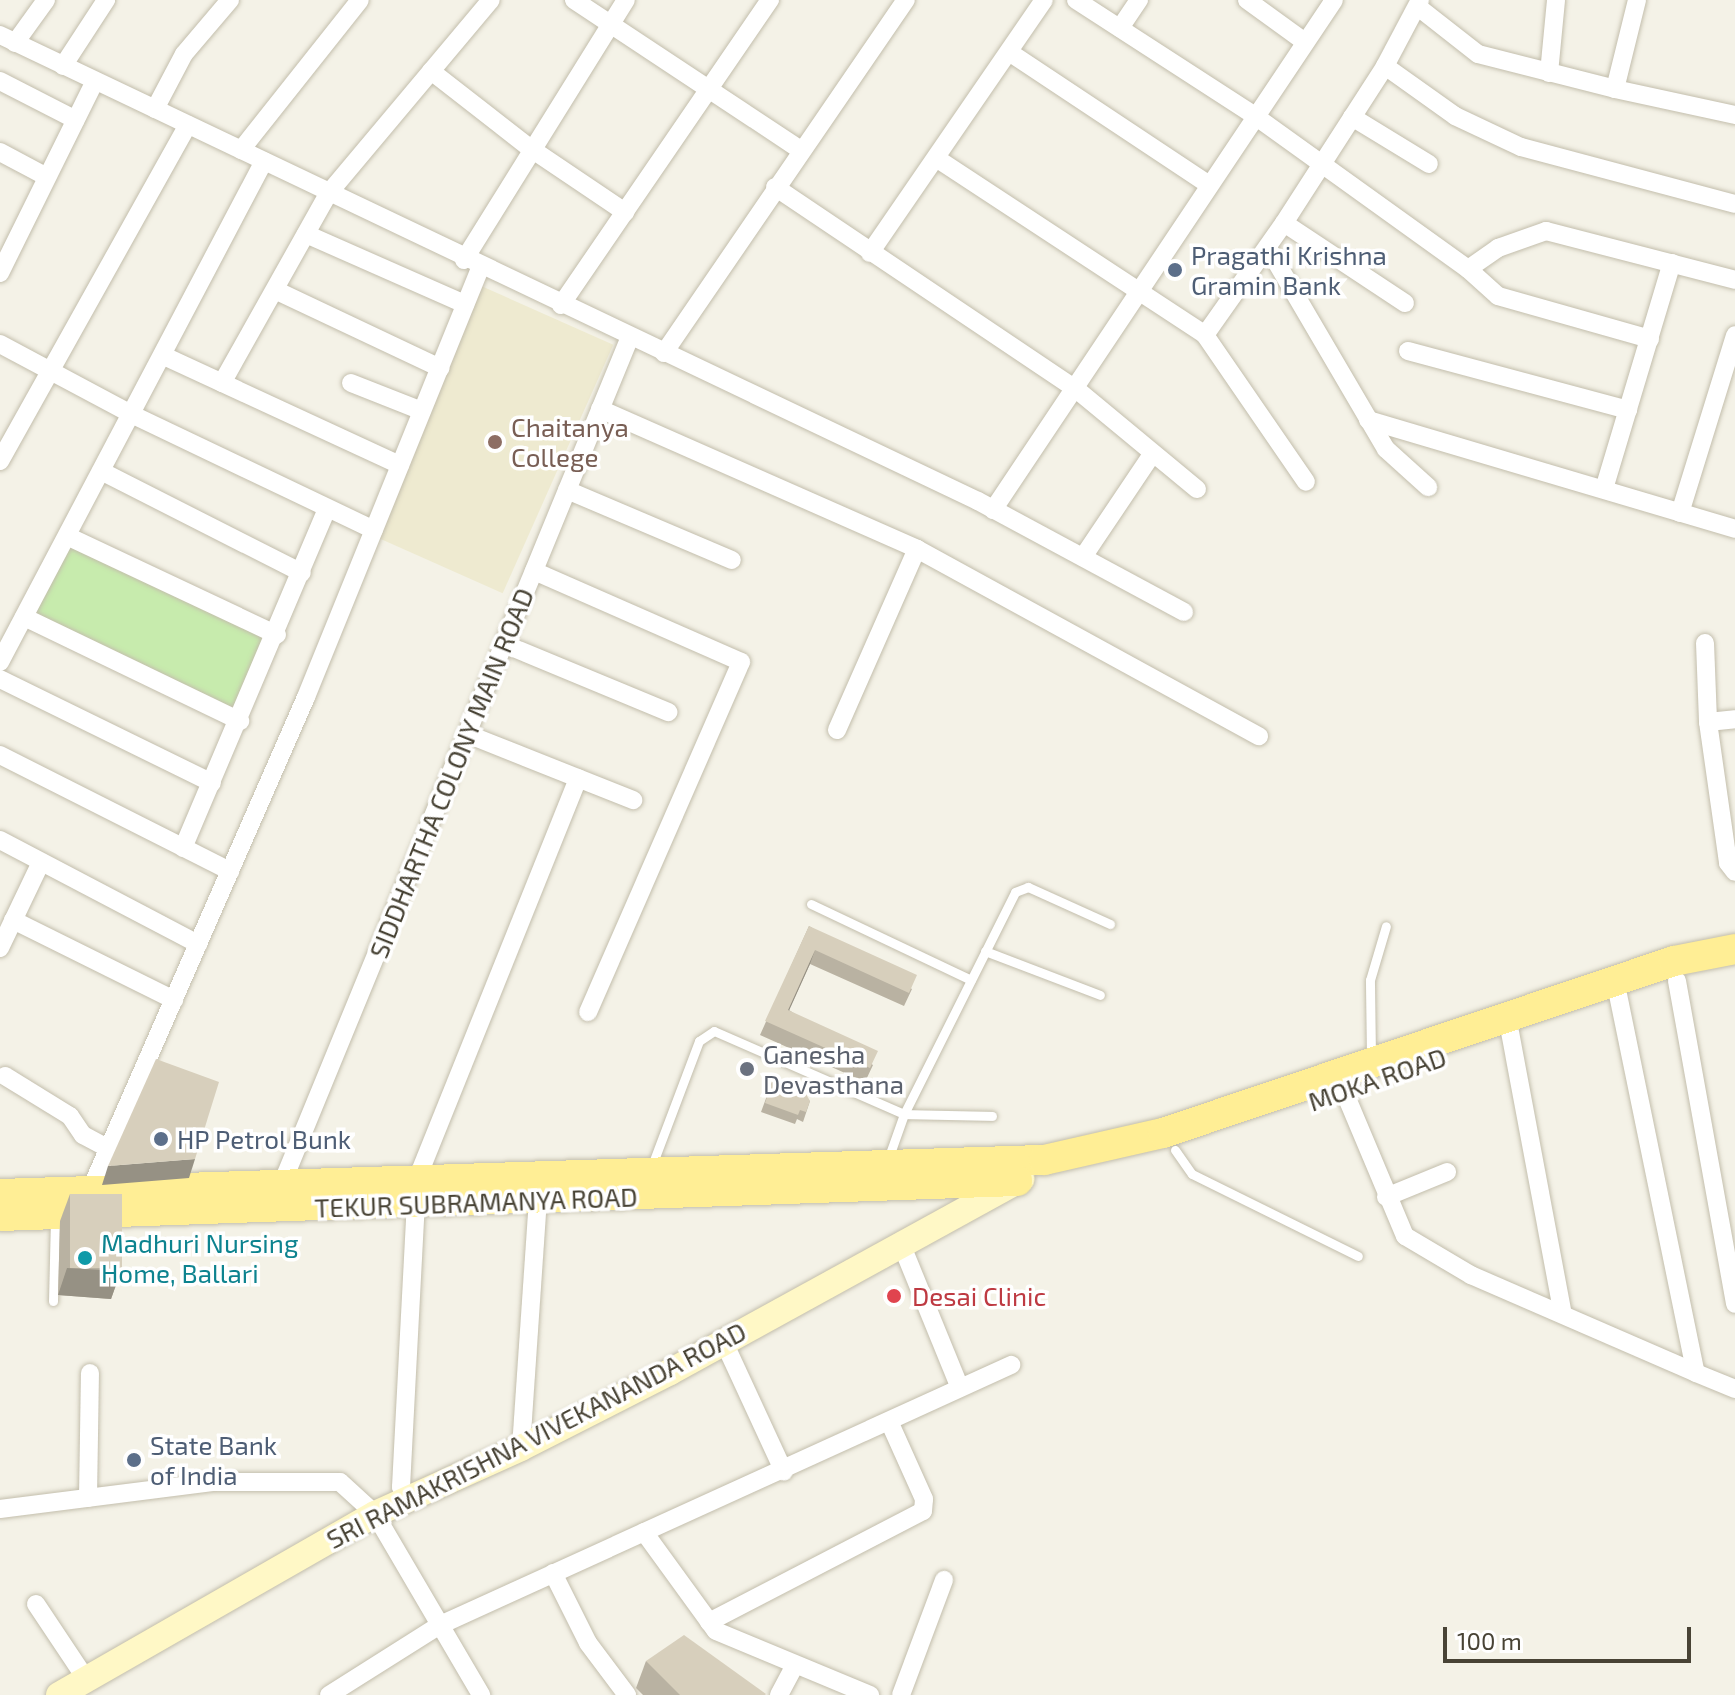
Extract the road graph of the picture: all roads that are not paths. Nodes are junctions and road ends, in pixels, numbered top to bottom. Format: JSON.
{"nodes":[{"id":1,"x":46,"y":0,"type":"edge"},
{"id":2,"x":230,"y":0,"type":"edge"},
{"id":3,"x":360,"y":0,"type":"edge"},
{"id":4,"x":491,"y":0,"type":"edge"},
{"id":5,"x":574,"y":0,"type":"edge"},
{"id":6,"x":626,"y":0,"type":"edge"},
{"id":7,"x":770,"y":0,"type":"edge"},
{"id":8,"x":906,"y":0,"type":"edge"},
{"id":9,"x":1044,"y":0,"type":"edge"},
{"id":10,"x":1076,"y":0,"type":"edge"},
{"id":11,"x":1139,"y":0,"type":"edge"},
{"id":12,"x":1247,"y":0,"type":"edge"},
{"id":13,"x":1334,"y":0,"type":"edge"},
{"id":14,"x":1556,"y":0,"type":"edge"},
{"id":15,"x":1637,"y":0,"type":"edge"},
{"id":16,"x":96,"y":3,"type":"edge"},
{"id":17,"x":1419,"y":4,"type":"edge"},
{"id":18,"x":608,"y":25,"type":"junction"},
{"id":19,"x":1120,"y":28,"type":"junction"},
{"id":20,"x":8,"y":39,"type":"edge"},
{"id":21,"x":1305,"y":42,"type":"junction"},
{"id":22,"x":1009,"y":52,"type":"junction"},
{"id":23,"x":63,"y":66,"type":"junction"},
{"id":24,"x":1385,"y":66,"type":"junction"},
{"id":25,"x":431,"y":71,"type":"junction"},
{"id":26,"x":1549,"y":73,"type":"junction"},
{"id":27,"x":0,"y":81,"type":"edge"},
{"id":28,"x":95,"y":81,"type":"junction"},
{"id":29,"x":1615,"y":89,"type":"junction"},
{"id":30,"x":705,"y":91,"type":"junction"},
{"id":31,"x":155,"y":109,"type":"junction"},
{"id":32,"x":1735,"y":115,"type":"edge"},
{"id":33,"x":1255,"y":116,"type":"junction"},
{"id":34,"x":1352,"y":117,"type":"junction"},
{"id":35,"x":76,"y":120,"type":"junction"},
{"id":36,"x":188,"y":125,"type":"junction"},
{"id":37,"x":530,"y":148,"type":"junction"},
{"id":38,"x":241,"y":150,"type":"junction"},
{"id":39,"x":801,"y":150,"type":"junction"},
{"id":40,"x":0,"y":152,"type":"edge"},
{"id":41,"x":936,"y":158,"type":"junction"},
{"id":42,"x":264,"y":161,"type":"junction"},
{"id":43,"x":1322,"y":164,"type":"junction"},
{"id":44,"x":1429,"y":164,"type":"dead end"},
{"id":45,"x":47,"y":177,"type":"junction"},
{"id":46,"x":1209,"y":185,"type":"junction"},
{"id":47,"x":775,"y":187,"type":"junction"},
{"id":48,"x":328,"y":194,"type":"junction"},
{"id":49,"x":1735,"y":204,"type":"edge"},
{"id":50,"x":625,"y":212,"type":"junction"},
{"id":51,"x":1284,"y":223,"type":"junction"},
{"id":52,"x":306,"y":234,"type":"junction"},
{"id":53,"x":8,"y":237,"type":"edge"},
{"id":54,"x":1268,"y":248,"type":"junction"},
{"id":55,"x":870,"y":253,"type":"junction"},
{"id":56,"x":1672,"y":263,"type":"junction"},
{"id":57,"x":472,"y":264,"type":"junction"},
{"id":58,"x":1468,"y":269,"type":"junction"},
{"id":59,"x":0,"y":273,"type":"edge"},
{"id":60,"x":1735,"y":280,"type":"edge"},
{"id":61,"x":275,"y":290,"type":"junction"},
{"id":62,"x":1138,"y":292,"type":"junction"},
{"id":63,"x":1405,"y":303,"type":"dead end"},
{"id":64,"x":465,"y":304,"type":"junction"},
{"id":65,"x":561,"y":305,"type":"junction"},
{"id":66,"x":1205,"y":335,"type":"junction"},
{"id":67,"x":1735,"y":335,"type":"edge"},
{"id":68,"x":630,"y":337,"type":"junction"},
{"id":69,"x":1650,"y":339,"type":"junction"},
{"id":70,"x":0,"y":344,"type":"edge"},
{"id":71,"x":1408,"y":351,"type":"dead end"},
{"id":72,"x":664,"y":353,"type":"junction"},
{"id":73,"x":164,"y":356,"type":"junction"},
{"id":74,"x":440,"y":368,"type":"junction"},
{"id":75,"x":50,"y":370,"type":"junction"},
{"id":76,"x":222,"y":383,"type":"junction"},
{"id":77,"x":351,"y":383,"type":"dead end"},
{"id":78,"x":1076,"y":389,"type":"junction"},
{"id":79,"x":600,"y":409,"type":"junction"},
{"id":80,"x":1628,"y":410,"type":"junction"},
{"id":81,"x":422,"y":411,"type":"junction"},
{"id":82,"x":131,"y":414,"type":"junction"},
{"id":83,"x":1368,"y":420,"type":"junction"},
{"id":84,"x":1153,"y":453,"type":"junction"},
{"id":85,"x":0,"y":461,"type":"edge"},
{"id":86,"x":400,"y":465,"type":"junction"},
{"id":87,"x":101,"y":471,"type":"junction"},
{"id":88,"x":1306,"y":482,"type":"dead end"},
{"id":89,"x":1428,"y":487,"type":"dead end"},
{"id":90,"x":1197,"y":489,"type":"dead end"},
{"id":91,"x":1604,"y":489,"type":"junction"},
{"id":92,"x":567,"y":490,"type":"junction"},
{"id":93,"x":327,"y":509,"type":"junction"},
{"id":94,"x":993,"y":510,"type":"junction"},
{"id":95,"x":1680,"y":513,"type":"junction"},
{"id":96,"x":1735,"y":529,"type":"edge"},
{"id":97,"x":374,"y":530,"type":"junction"},
{"id":98,"x":67,"y":536,"type":"junction"},
{"id":99,"x":917,"y":549,"type":"junction"},
{"id":100,"x":1083,"y":557,"type":"junction"},
{"id":101,"x":732,"y":560,"type":"dead end"},
{"id":102,"x":534,"y":571,"type":"junction"},
{"id":103,"x":302,"y":573,"type":"junction"},
{"id":104,"x":1184,"y":612,"type":"dead end"},
{"id":105,"x":24,"y":617,"type":"junction"},
{"id":106,"x":277,"y":635,"type":"junction"},
{"id":107,"x":1705,"y":643,"type":"dead end"},
{"id":108,"x":504,"y":644,"type":"junction"},
{"id":109,"x":0,"y":662,"type":"edge"},
{"id":110,"x":0,"y":679,"type":"edge"},
{"id":111,"x":668,"y":712,"type":"dead end"},
{"id":112,"x":1735,"y":719,"type":"edge"},
{"id":113,"x":240,"y":721,"type":"junction"},
{"id":114,"x":1708,"y":722,"type":"junction"},
{"id":115,"x":837,"y":730,"type":"dead end"},
{"id":116,"x":467,"y":734,"type":"junction"},
{"id":117,"x":1259,"y":736,"type":"dead end"},
{"id":118,"x":0,"y":755,"type":"edge"},
{"id":119,"x":578,"y":778,"type":"junction"},
{"id":120,"x":212,"y":783,"type":"junction"},
{"id":121,"x":633,"y":800,"type":"dead end"},
{"id":122,"x":0,"y":840,"type":"edge"},
{"id":123,"x":183,"y":848,"type":"junction"},
{"id":124,"x":41,"y":862,"type":"junction"},
{"id":125,"x":230,"y":871,"type":"junction"},
{"id":126,"x":1735,"y":872,"type":"edge"},
{"id":127,"x":811,"y":904,"type":"dead end"},
{"id":128,"x":13,"y":920,"type":"junction"},
{"id":129,"x":1110,"y":924,"type":"dead end"},
{"id":130,"x":1386,"y":926,"type":"dead end"},
{"id":131,"x":198,"y":944,"type":"junction"},
{"id":132,"x":0,"y":948,"type":"edge"},
{"id":133,"x":1735,"y":949,"type":"edge"},
{"id":134,"x":985,"y":951,"type":"junction"},
{"id":135,"x":1735,"y":968,"type":"edge"},
{"id":136,"x":971,"y":980,"type":"junction"},
{"id":137,"x":1677,"y":981,"type":"junction"},
{"id":138,"x":1617,"y":989,"type":"junction"},
{"id":139,"x":1100,"y":995,"type":"dead end"},
{"id":140,"x":174,"y":1000,"type":"junction"},
{"id":141,"x":588,"y":1012,"type":"dead end"},
{"id":142,"x":1510,"y":1032,"type":"junction"},
{"id":143,"x":1371,"y":1061,"type":"junction"},
{"id":144,"x":5,"y":1076,"type":"dead end"},
{"id":145,"x":1340,"y":1081,"type":"junction"},
{"id":146,"x":904,"y":1114,"type":"junction"},
{"id":147,"x":992,"y":1116,"type":"dead end"},
{"id":148,"x":109,"y":1149,"type":"junction"},
{"id":149,"x":1175,"y":1150,"type":"junction"},
{"id":150,"x":1044,"y":1160,"type":"junction"},
{"id":151,"x":886,"y":1165,"type":"junction"},
{"id":152,"x":650,"y":1171,"type":"junction"},
{"id":153,"x":1447,"y":1172,"type":"dead end"},
{"id":154,"x":951,"y":1174,"type":"junction"},
{"id":155,"x":1017,"y":1181,"type":"junction"},
{"id":156,"x":416,"y":1192,"type":"junction"},
{"id":157,"x":89,"y":1193,"type":"junction"},
{"id":158,"x":0,"y":1194,"type":"edge"},
{"id":159,"x":1386,"y":1197,"type":"junction"},
{"id":160,"x":276,"y":1198,"type":"junction"},
{"id":161,"x":538,"y":1198,"type":"junction"},
{"id":162,"x":0,"y":1216,"type":"edge"},
{"id":163,"x":55,"y":1216,"type":"junction"},
{"id":164,"x":902,"y":1246,"type":"junction"},
{"id":165,"x":1358,"y":1256,"type":"dead end"},
{"id":166,"x":53,"y":1301,"type":"dead end"},
{"id":167,"x":1735,"y":1304,"type":"edge"},
{"id":168,"x":1563,"y":1314,"type":"junction"},
{"id":169,"x":723,"y":1340,"type":"junction"},
{"id":170,"x":1011,"y":1365,"type":"dead end"},
{"id":171,"x":90,"y":1373,"type":"dead end"},
{"id":172,"x":1696,"y":1373,"type":"junction"},
{"id":173,"x":960,"y":1388,"type":"junction"},
{"id":174,"x":1735,"y":1389,"type":"edge"},
{"id":175,"x":889,"y":1421,"type":"junction"},
{"id":176,"x":521,"y":1448,"type":"junction"},
{"id":177,"x":784,"y":1472,"type":"junction"},
{"id":178,"x":88,"y":1498,"type":"junction"},
{"id":179,"x":408,"y":1499,"type":"junction"},
{"id":180,"x":0,"y":1509,"type":"edge"},
{"id":181,"x":375,"y":1514,"type":"junction"},
{"id":182,"x":644,"y":1532,"type":"junction"},
{"id":183,"x":553,"y":1573,"type":"junction"},
{"id":184,"x":944,"y":1580,"type":"dead end"},
{"id":185,"x":36,"y":1604,"type":"dead end"},
{"id":186,"x":709,"y":1622,"type":"junction"},
{"id":187,"x":438,"y":1626,"type":"junction"},
{"id":188,"x":794,"y":1667,"type":"junction"},
{"id":189,"x":86,"y":1679,"type":"junction"},
{"id":190,"x":338,"y":1693,"type":"edge"},
{"id":191,"x":59,"y":1695,"type":"edge"},
{"id":192,"x":481,"y":1695,"type":"edge"},
{"id":193,"x":627,"y":1695,"type":"edge"},
{"id":194,"x":779,"y":1695,"type":"edge"},
{"id":195,"x":870,"y":1695,"type":"edge"},
{"id":196,"x":901,"y":1695,"type":"edge"}],
"edges":[{"from":1,"to":20,"type":"street"},
{"from":2,"to":31,"type":"street"},
{"from":3,"to":38,"type":"street"},
{"from":4,"to":25,"type":"street"},
{"from":5,"to":18,"type":"street"},
{"from":6,"to":18,"type":"street"},
{"from":7,"to":30,"type":"street"},
{"from":8,"to":39,"type":"street"},
{"from":9,"to":22,"type":"street"},
{"from":10,"to":19,"type":"street"},
{"from":11,"to":19,"type":"street"},
{"from":12,"to":21,"type":"street"},
{"from":13,"to":21,"type":"street"},
{"from":14,"to":26,"type":"street"},
{"from":15,"to":29,"type":"street"},
{"from":16,"to":23,"type":"street"},
{"from":17,"to":24,"type":"street"},
{"from":17,"to":26,"type":"street"},
{"from":18,"to":30,"type":"street"},
{"from":18,"to":37,"type":"street"},
{"from":19,"to":33,"type":"street"},
{"from":20,"to":23,"type":"street"},
{"from":21,"to":33,"type":"street"},
{"from":22,"to":41,"type":"street"},
{"from":22,"to":46,"type":"street"},
{"from":23,"to":28,"type":"street"},
{"from":24,"to":34,"type":"street"},
{"from":24,"to":49,"type":"street"},
{"from":25,"to":37,"type":"street"},
{"from":25,"to":48,"type":"street"},
{"from":26,"to":29,"type":"street"},
{"from":27,"to":35,"type":"street"},
{"from":28,"to":31,"type":"street"},
{"from":28,"to":35,"type":"street"},
{"from":29,"to":32,"type":"street"},
{"from":30,"to":39,"type":"street"},
{"from":30,"to":50,"type":"street"},
{"from":31,"to":36,"type":"street"},
{"from":33,"to":43,"type":"street"},
{"from":33,"to":46,"type":"street"},
{"from":34,"to":43,"type":"street"},
{"from":34,"to":44,"type":"street"},
{"from":35,"to":45,"type":"street"},
{"from":36,"to":38,"type":"street"},
{"from":36,"to":75,"type":"street"},
{"from":37,"to":50,"type":"street"},
{"from":37,"to":57,"type":"street"},
{"from":38,"to":42,"type":"street"},
{"from":39,"to":47,"type":"street"},
{"from":40,"to":45,"type":"street"},
{"from":41,"to":55,"type":"street"},
{"from":41,"to":62,"type":"street"},
{"from":42,"to":48,"type":"street"},
{"from":42,"to":73,"type":"street"},
{"from":43,"to":51,"type":"street"},
{"from":43,"to":58,"type":"street"},
{"from":45,"to":53,"type":"street"},
{"from":46,"to":62,"type":"street"},
{"from":47,"to":55,"type":"street"},
{"from":47,"to":72,"type":"street"},
{"from":48,"to":52,"type":"street"},
{"from":48,"to":57,"type":"street"},
{"from":50,"to":65,"type":"street"},
{"from":51,"to":54,"type":"street"},
{"from":51,"to":63,"type":"street"},
{"from":52,"to":61,"type":"street"},
{"from":52,"to":64,"type":"street"},
{"from":53,"to":59,"type":"street"},
{"from":54,"to":66,"type":"street"},
{"from":54,"to":83,"type":"street"},
{"from":55,"to":78,"type":"street"},
{"from":56,"to":58,"type":"street"},
{"from":56,"to":60,"type":"street"},
{"from":56,"to":69,"type":"street"},
{"from":57,"to":64,"type":"street"},
{"from":57,"to":65,"type":"street"},
{"from":58,"to":69,"type":"street"},
{"from":61,"to":74,"type":"street"},
{"from":61,"to":76,"type":"street"},
{"from":62,"to":66,"type":"street"},
{"from":62,"to":78,"type":"street"},
{"from":64,"to":74,"type":"street"},
{"from":65,"to":68,"type":"street"},
{"from":66,"to":88,"type":"street"},
{"from":67,"to":95,"type":"street"},
{"from":68,"to":72,"type":"street"},
{"from":68,"to":79,"type":"street","name":"SIDDHARTHA COLONY MAIN ROAD"},
{"from":69,"to":80,"type":"street"},
{"from":70,"to":75,"type":"street"},
{"from":71,"to":80,"type":"street"},
{"from":72,"to":94,"type":"street"},
{"from":73,"to":76,"type":"street"},
{"from":73,"to":82,"type":"street"},
{"from":74,"to":81,"type":"street"},
{"from":75,"to":82,"type":"street"},
{"from":75,"to":85,"type":"street"},
{"from":76,"to":86,"type":"street"},
{"from":77,"to":81,"type":"street"},
{"from":78,"to":84,"type":"street"},
{"from":78,"to":94,"type":"street"},
{"from":79,"to":92,"type":"street","name":"SIDDHARTHA COLONY MAIN ROAD"},
{"from":79,"to":99,"type":"street"},
{"from":80,"to":91,"type":"street"},
{"from":81,"to":86,"type":"street"},
{"from":82,"to":87,"type":"street"},
{"from":82,"to":93,"type":"street"},
{"from":83,"to":89,"type":"street"},
{"from":83,"to":91,"type":"street"},
{"from":84,"to":90,"type":"street"},
{"from":84,"to":100,"type":"street"},
{"from":86,"to":97,"type":"street"},
{"from":87,"to":98,"type":"street"},
{"from":87,"to":103,"type":"street"},
{"from":91,"to":95,"type":"street"},
{"from":92,"to":101,"type":"street"},
{"from":92,"to":102,"type":"street","name":"SIDDHARTHA COLONY MAIN ROAD"},
{"from":93,"to":97,"type":"street"},
{"from":93,"to":103,"type":"street"},
{"from":94,"to":100,"type":"street"},
{"from":95,"to":96,"type":"street"},
{"from":97,"to":125,"type":"street"},
{"from":98,"to":105,"type":"street"},
{"from":98,"to":106,"type":"street"},
{"from":99,"to":115,"type":"street"},
{"from":99,"to":117,"type":"street"},
{"from":100,"to":104,"type":"street"},
{"from":102,"to":108,"type":"street","name":"SIDDHARTHA COLONY MAIN ROAD"},
{"from":102,"to":141,"type":"street"},
{"from":103,"to":106,"type":"street"},
{"from":105,"to":109,"type":"street"},
{"from":105,"to":113,"type":"street"},
{"from":106,"to":113,"type":"street"},
{"from":107,"to":114,"type":"street"},
{"from":108,"to":111,"type":"street"},
{"from":108,"to":116,"type":"street","name":"SIDDHARTHA COLONY MAIN ROAD"},
{"from":110,"to":120,"type":"street"},
{"from":112,"to":114,"type":"street"},
{"from":113,"to":120,"type":"street"},
{"from":114,"to":126,"type":"street"},
{"from":116,"to":119,"type":"street"},
{"from":116,"to":160,"type":"street","name":"SIDDHARTHA COLONY MAIN ROAD"},
{"from":118,"to":123,"type":"street"},
{"from":119,"to":121,"type":"street"},
{"from":119,"to":156,"type":"street"},
{"from":120,"to":123,"type":"street"},
{"from":122,"to":124,"type":"street"},
{"from":123,"to":125,"type":"street"},
{"from":124,"to":128,"type":"street"},
{"from":124,"to":131,"type":"street"},
{"from":125,"to":131,"type":"street"},
{"from":127,"to":136,"type":"lane"},
{"from":128,"to":132,"type":"street"},
{"from":128,"to":140,"type":"street"},
{"from":129,"to":134,"type":"lane"},
{"from":130,"to":143,"type":"lane"},
{"from":131,"to":140,"type":"street"},
{"from":133,"to":138,"type":"main road","name":"MOKA ROAD"},
{"from":134,"to":136,"type":"lane"},
{"from":134,"to":139,"type":"lane"},
{"from":135,"to":137,"type":"main road","name":"MOKA ROAD"},
{"from":136,"to":146,"type":"lane"},
{"from":137,"to":138,"type":"main road","name":"MOKA ROAD"},
{"from":137,"to":167,"type":"street"},
{"from":138,"to":142,"type":"main road","name":"MOKA ROAD"},
{"from":138,"to":143,"type":"main road","name":"MOKA ROAD"},
{"from":138,"to":172,"type":"street"},
{"from":140,"to":148,"type":"street"},
{"from":142,"to":145,"type":"main road","name":"MOKA ROAD"},
{"from":142,"to":168,"type":"street"},
{"from":143,"to":145,"type":"main road","name":"MOKA ROAD"},
{"from":144,"to":148,"type":"street"},
{"from":145,"to":149,"type":"main road","name":"MOKA ROAD"},
{"from":145,"to":150,"type":"main road","name":"MOKA ROAD"},
{"from":145,"to":159,"type":"street"},
{"from":146,"to":147,"type":"lane"},
{"from":146,"to":151,"type":"lane"},
{"from":146,"to":152,"type":"lane"},
{"from":148,"to":157,"type":"street"},
{"from":149,"to":155,"type":"main road","name":"MOKA ROAD"},
{"from":149,"to":165,"type":"lane"},
{"from":150,"to":154,"type":"main road","name":"MOKA ROAD"},
{"from":150,"to":155,"type":"main road","name":"SRI RAMAKRISHNA VIVEKANANDA ROAD"},
{"from":151,"to":152,"type":"main road"},
{"from":151,"to":154,"type":"main road"},
{"from":152,"to":156,"type":"main road"},
{"from":153,"to":159,"type":"street"},
{"from":154,"to":155,"type":"main road","name":"MOKA ROAD"},
{"from":154,"to":161,"type":"main road","name":"TEKUR SUBRAMANYA ROAD"},
{"from":155,"to":164,"type":"main road","name":"SRI RAMAKRISHNA VIVEKANANDA ROAD"},
{"from":156,"to":160,"type":"main road","name":"TEKUR SUBRAMANYA ROAD"},
{"from":156,"to":161,"type":"main road","name":"TEKUR SUBRAMANYA ROAD"},
{"from":156,"to":179,"type":"street"},
{"from":157,"to":158,"type":"main road"},
{"from":157,"to":160,"type":"main road"},
{"from":159,"to":168,"type":"street"},
{"from":160,"to":163,"type":"main road","name":"TEKUR SUBRAMANYA ROAD"},
{"from":161,"to":176,"type":"street"},
{"from":162,"to":163,"type":"main road","name":"TEKUR SUBRAMANYA ROAD"},
{"from":163,"to":166,"type":"lane"},
{"from":164,"to":169,"type":"main road","name":"SRI RAMAKRISHNA VIVEKANANDA ROAD"},
{"from":164,"to":173,"type":"street"},
{"from":168,"to":172,"type":"street"},
{"from":169,"to":176,"type":"main road","name":"SRI RAMAKRISHNA VIVEKANANDA ROAD"},
{"from":169,"to":177,"type":"street"},
{"from":170,"to":173,"type":"street"},
{"from":171,"to":178,"type":"street"},
{"from":172,"to":174,"type":"street"},
{"from":173,"to":175,"type":"street"},
{"from":175,"to":177,"type":"street"},
{"from":175,"to":186,"type":"street"},
{"from":176,"to":179,"type":"main road","name":"SRI RAMAKRISHNA VIVEKANANDA ROAD"},
{"from":177,"to":182,"type":"street"},
{"from":178,"to":180,"type":"street"},
{"from":178,"to":181,"type":"street"},
{"from":179,"to":181,"type":"main road","name":"SRI RAMAKRISHNA VIVEKANANDA ROAD"},
{"from":181,"to":187,"type":"street"},
{"from":181,"to":189,"type":"main road","name":"SRI RAMAKRISHNA VIVEKANANDA ROAD"},
{"from":182,"to":183,"type":"street"},
{"from":182,"to":186,"type":"street"},
{"from":183,"to":187,"type":"street"},
{"from":183,"to":193,"type":"street"},
{"from":184,"to":196,"type":"street"},
{"from":185,"to":189,"type":"street"},
{"from":186,"to":188,"type":"street"},
{"from":187,"to":190,"type":"street"},
{"from":187,"to":192,"type":"street"},
{"from":188,"to":194,"type":"street"},
{"from":188,"to":195,"type":"street"},
{"from":189,"to":191,"type":"main road","name":"SRI RAMAKRISHNA VIVEKANANDA ROAD"}]}
